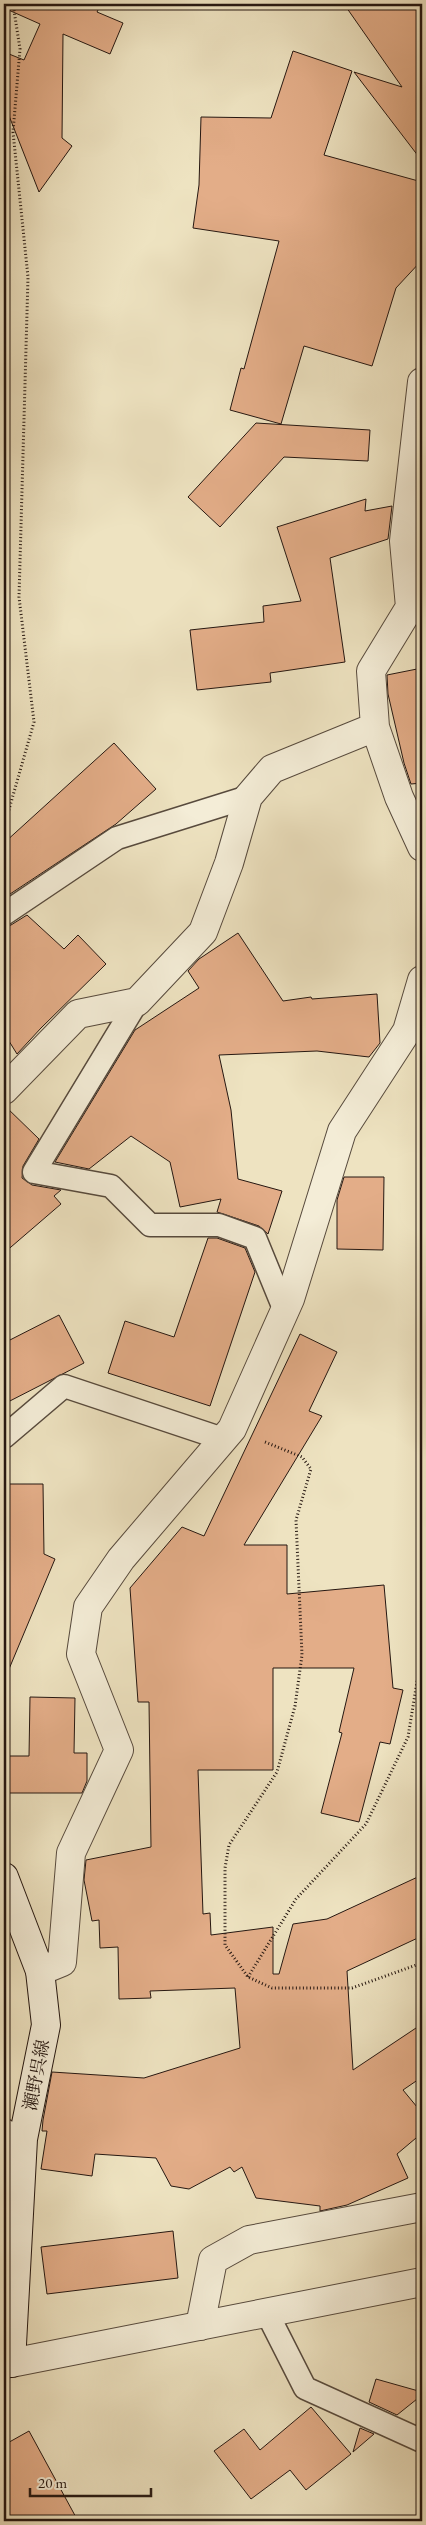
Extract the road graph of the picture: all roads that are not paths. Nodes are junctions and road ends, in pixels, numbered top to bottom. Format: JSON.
{"nodes":[{"id":1,"x":422,"y":382,"type":"edge"},
{"id":2,"x":416,"y":606,"type":"edge"},
{"id":3,"x":375,"y":727,"type":"junction"},
{"id":4,"x":248,"y":797,"type":"junction"},
{"id":5,"x":422,"y":847,"type":"edge"},
{"id":6,"x":4,"y":914,"type":"edge"},
{"id":7,"x":422,"y":980,"type":"edge"},
{"id":8,"x":137,"y":1002,"type":"junction"},
{"id":9,"x":4,"y":1090,"type":"edge"},
{"id":10,"x":284,"y":1310,"type":"junction"},
{"id":11,"x":228,"y":1434,"type":"junction"},
{"id":12,"x":4,"y":1437,"type":"edge"},
{"id":13,"x":4,"y":1877,"type":"edge"},
{"id":14,"x":40,"y":1971,"type":"junction"},
{"id":15,"x":13,"y":2135,"type":"edge"},
{"id":16,"x":422,"y":2206,"type":"edge"},
{"id":17,"x":422,"y":2282,"type":"edge"},
{"id":18,"x":267,"y":2313,"type":"junction"},
{"id":19,"x":200,"y":2326,"type":"junction"},
{"id":20,"x":7,"y":2363,"type":"edge"},
{"id":21,"x":422,"y":2441,"type":"edge"}],
"edges":[{"from":1,"to":2,"type":"street"},
{"from":2,"to":3,"type":"street"},
{"from":3,"to":4,"type":"street"},
{"from":3,"to":5,"type":"street"},
{"from":4,"to":6,"type":"lane"},
{"from":4,"to":8,"type":"street"},
{"from":7,"to":10,"type":"street"},
{"from":8,"to":9,"type":"street"},
{"from":8,"to":10,"type":"lane"},
{"from":10,"to":11,"type":"street"},
{"from":11,"to":12,"type":"lane"},
{"from":11,"to":14,"type":"street"},
{"from":13,"to":14,"type":"street","name":"瀬野呉線"},
{"from":14,"to":15,"type":"street","name":"瀬野呉線"},
{"from":15,"to":20,"type":"street","name":"瀬野呉線"},
{"from":16,"to":19,"type":"street"},
{"from":17,"to":18,"type":"street"},
{"from":18,"to":19,"type":"street"},
{"from":18,"to":21,"type":"lane"},
{"from":19,"to":20,"type":"street"}]}
